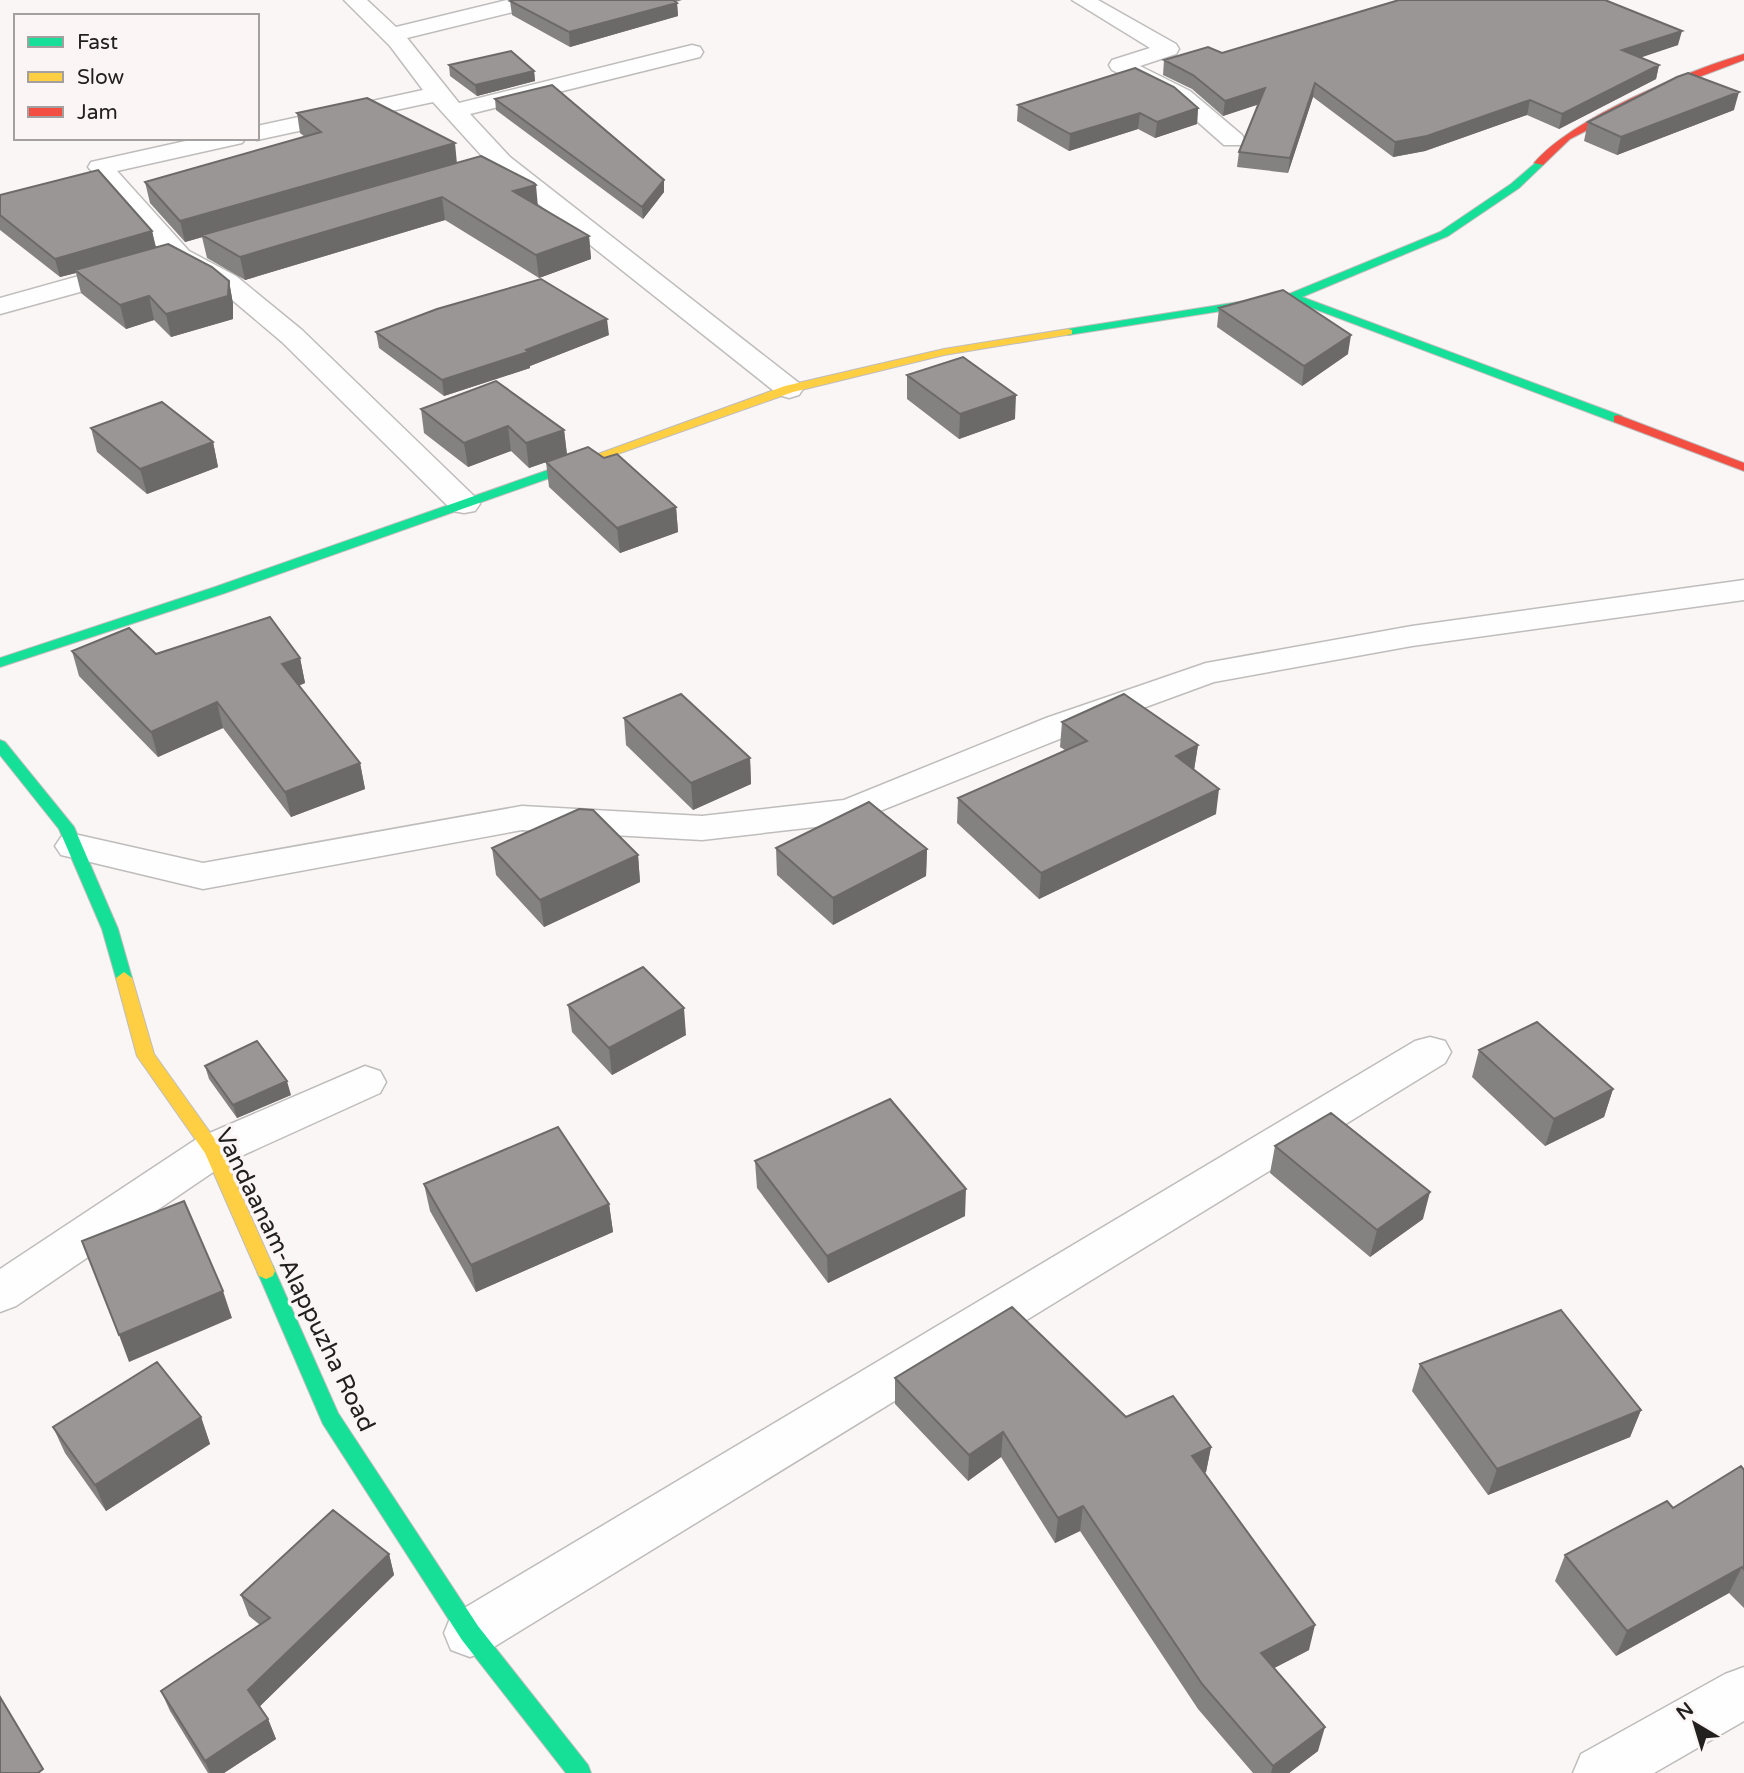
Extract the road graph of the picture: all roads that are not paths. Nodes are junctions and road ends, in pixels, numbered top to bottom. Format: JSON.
{"nodes":[{"id":1,"x":355,"y":0,"type":"edge"},
{"id":2,"x":533,"y":0,"type":"edge"},
{"id":3,"x":1083,"y":0,"type":"edge"},
{"id":4,"x":392,"y":35,"type":"junction"},
{"id":5,"x":692,"y":52,"type":"dead end"},
{"id":6,"x":1744,"y":57,"type":"edge"},
{"id":7,"x":446,"y":103,"type":"junction"},
{"id":8,"x":259,"y":133,"type":"edge"},
{"id":9,"x":225,"y":140,"type":"edge"},
{"id":10,"x":1233,"y":140,"type":"dead end"},
{"id":11,"x":501,"y":162,"type":"junction"},
{"id":12,"x":474,"y":170,"type":"edge"},
{"id":13,"x":220,"y":245,"type":"edge"},
{"id":14,"x":180,"y":257,"type":"junction"},
{"id":15,"x":1292,"y":297,"type":"junction"},
{"id":16,"x":0,"y":306,"type":"edge"},
{"id":17,"x":789,"y":389,"type":"junction"},
{"id":18,"x":1744,"y":467,"type":"edge"},
{"id":19,"x":464,"y":504,"type":"junction"},
{"id":20,"x":1744,"y":590,"type":"edge"},
{"id":21,"x":0,"y":663,"type":"edge"},
{"id":22,"x":0,"y":745,"type":"edge"},
{"id":23,"x":74,"y":846,"type":"junction"},
{"id":24,"x":1430,"y":1052,"type":"dead end"},
{"id":25,"x":365,"y":1082,"type":"dead end"},
{"id":26,"x":213,"y":1150,"type":"junction"},
{"id":27,"x":0,"y":1293,"type":"edge"},
{"id":28,"x":470,"y":1633,"type":"junction"},
{"id":29,"x":1744,"y":1692,"type":"edge"},
{"id":30,"x":580,"y":1773,"type":"edge"},
{"id":31,"x":1601,"y":1773,"type":"edge"}],
"edges":[{"from":1,"to":4,"type":"street"},
{"from":2,"to":4,"type":"street"},
{"from":3,"to":10,"type":"street"},
{"from":4,"to":7,"type":"street"},
{"from":5,"to":7,"type":"street"},
{"from":6,"to":15,"type":"main road"},
{"from":7,"to":8,"type":"street"},
{"from":7,"to":11,"type":"street"},
{"from":9,"to":14,"type":"street"},
{"from":11,"to":12,"type":"street"},
{"from":11,"to":17,"type":"street"},
{"from":13,"to":14,"type":"street"},
{"from":14,"to":16,"type":"street"},
{"from":14,"to":19,"type":"street"},
{"from":15,"to":17,"type":"main road"},
{"from":15,"to":18,"type":"main road"},
{"from":17,"to":19,"type":"main road"},
{"from":19,"to":21,"type":"main road"},
{"from":20,"to":23,"type":"street"},
{"from":22,"to":23,"type":"main road","name":"Vandaanam-Alappuzha Road"},
{"from":23,"to":26,"type":"main road","name":"Vandaanam-Alappuzha Road"},
{"from":24,"to":28,"type":"street"},
{"from":25,"to":26,"type":"street"},
{"from":26,"to":27,"type":"street"},
{"from":26,"to":28,"type":"main road","name":"Vandaanam-Alappuzha Road"},
{"from":28,"to":30,"type":"main road","name":"Vandaanam-Alappuzha Road"},
{"from":29,"to":31,"type":"street"}]}
